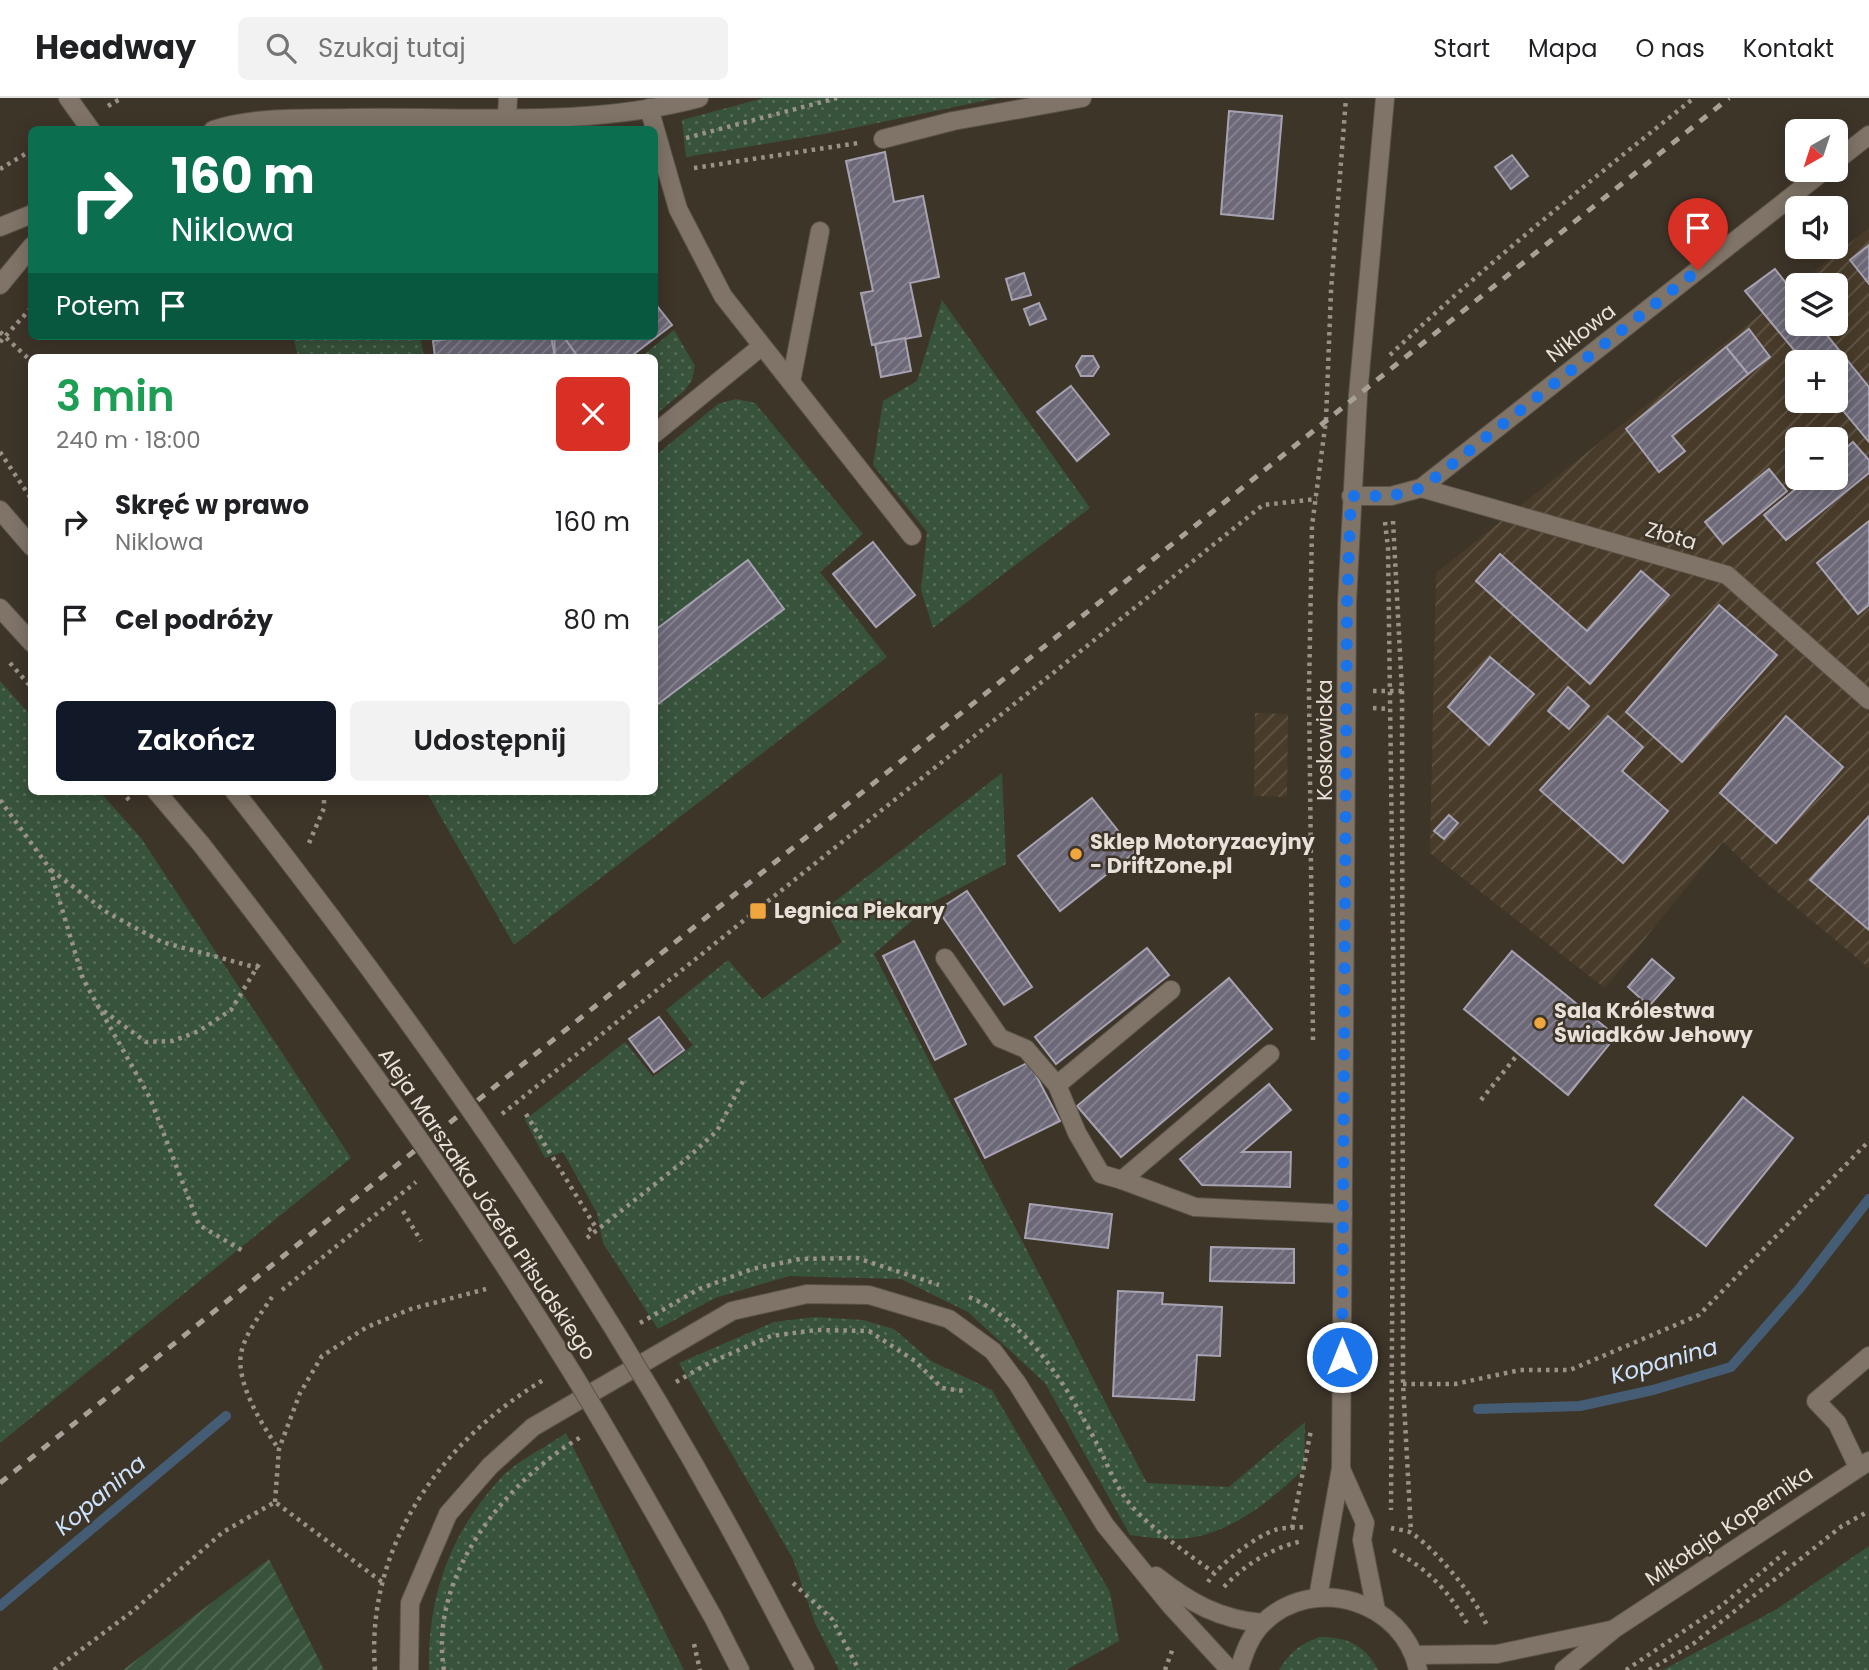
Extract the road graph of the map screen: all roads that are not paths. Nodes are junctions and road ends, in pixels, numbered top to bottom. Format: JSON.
{"nodes":[{"id":1,"x":68,"y":98,"type":"edge"},
{"id":2,"x":508,"y":98,"type":"edge"},
{"id":3,"x":699,"y":98,"type":"edge"},
{"id":4,"x":1082,"y":98,"type":"edge"},
{"id":5,"x":1385,"y":98,"type":"edge"},
{"id":6,"x":649,"y":108,"type":"junction"},
{"id":7,"x":508,"y":117,"type":"junction"},
{"id":8,"x":448,"y":124,"type":"edge"},
{"id":9,"x":88,"y":126,"type":"edge"},
{"id":10,"x":238,"y":126,"type":"edge"},
{"id":11,"x":654,"y":126,"type":"edge"},
{"id":12,"x":1869,"y":135,"type":"edge"},
{"id":13,"x":883,"y":139,"type":"road end"},
{"id":14,"x":658,"y":140,"type":"edge"},
{"id":15,"x":1848,"y":152,"type":"edge"},
{"id":16,"x":1810,"y":182,"type":"edge"},
{"id":17,"x":28,"y":216,"type":"edge"},
{"id":18,"x":0,"y":226,"type":"edge"},
{"id":19,"x":820,"y":231,"type":"dead end"},
{"id":20,"x":28,"y":251,"type":"edge"},
{"id":21,"x":0,"y":285,"type":"edge"},
{"id":22,"x":762,"y":346,"type":"junction"},
{"id":23,"x":791,"y":382,"type":"junction"},
{"id":24,"x":658,"y":431,"type":"edge"},
{"id":25,"x":1422,"y":488,"type":"junction"},
{"id":26,"x":1351,"y":496,"type":"junction"},
{"id":27,"x":0,"y":510,"type":"edge"},
{"id":28,"x":912,"y":536,"type":"dead end"},
{"id":29,"x":28,"y":542,"type":"edge"},
{"id":30,"x":0,"y":608,"type":"edge"},
{"id":31,"x":28,"y":639,"type":"edge"},
{"id":32,"x":1861,"y":683,"type":"edge"},
{"id":33,"x":1869,"y":700,"type":"edge"},
{"id":34,"x":159,"y":795,"type":"edge"},
{"id":35,"x":237,"y":795,"type":"edge"},
{"id":36,"x":945,"y":958,"type":"dead end"},
{"id":37,"x":1171,"y":990,"type":"dead end"},
{"id":38,"x":1270,"y":1054,"type":"dead end"},
{"id":39,"x":1056,"y":1085,"type":"junction"},
{"id":40,"x":1122,"y":1180,"type":"junction"},
{"id":41,"x":1343,"y":1214,"type":"junction"},
{"id":42,"x":1869,"y":1356,"type":"edge"},
{"id":43,"x":1863,"y":1464,"type":"edge"},
{"id":44,"x":1341,"y":1468,"type":"junction"},
{"id":45,"x":1131,"y":1556,"type":"junction"},
{"id":46,"x":1318,"y":1597,"type":"junction"},
{"id":47,"x":1376,"y":1610,"type":"junction"},
{"id":48,"x":1263,"y":1623,"type":"junction"},
{"id":49,"x":1614,"y":1629,"type":"junction"},
{"id":50,"x":1417,"y":1663,"type":"edge"},
{"id":51,"x":409,"y":1670,"type":"edge"},
{"id":52,"x":740,"y":1670,"type":"edge"},
{"id":53,"x":805,"y":1670,"type":"edge"},
{"id":54,"x":1230,"y":1670,"type":"edge"},
{"id":55,"x":1238,"y":1670,"type":"edge"},
{"id":56,"x":1563,"y":1670,"type":"edge"}],
"edges":[{"from":1,"to":9,"type":"street"},
{"from":2,"to":7,"type":"street"},
{"from":3,"to":6,"type":"street"},
{"from":4,"to":13,"type":"street"},
{"from":5,"to":26,"type":"street","name":"Koskowicka"},
{"from":6,"to":7,"type":"street"},
{"from":6,"to":11,"type":"street"},
{"from":7,"to":8,"type":"street"},
{"from":8,"to":10,"type":"street"},
{"from":12,"to":15,"type":"street"},
{"from":14,"to":22,"type":"street"},
{"from":16,"to":25,"type":"street","name":"Niklowa"},
{"from":17,"to":18,"type":"street"},
{"from":19,"to":23,"type":"street"},
{"from":20,"to":21,"type":"street"},
{"from":22,"to":23,"type":"street"},
{"from":22,"to":24,"type":"street"},
{"from":23,"to":28,"type":"street"},
{"from":25,"to":26,"type":"street","name":"Niklowa"},
{"from":25,"to":32,"type":"street","name":"Złota"},
{"from":26,"to":41,"type":"street","name":"Koskowicka"},
{"from":27,"to":29,"type":"street"},
{"from":30,"to":31,"type":"street"},
{"from":32,"to":33,"type":"street","name":"Złota"},
{"from":34,"to":52,"type":"street","name":"Aleja Marszałka Józefa Piłsudskiego","bridge":true},
{"from":35,"to":53,"type":"street","name":"Aleja Marszałka Józefa Piłsudskiego","bridge":true},
{"from":36,"to":39,"type":"street"},
{"from":37,"to":39,"type":"street"},
{"from":38,"to":40,"type":"street"},
{"from":39,"to":40,"type":"street"},
{"from":40,"to":41,"type":"street"},
{"from":41,"to":44,"type":"street","name":"Koskowicka"},
{"from":42,"to":43,"type":"street"},
{"from":43,"to":49,"type":"street","name":"Mikołaja Kopernika"},
{"from":44,"to":46,"type":"street","name":"Koskowicka"},
{"from":44,"to":47,"type":"street","name":"Koskowicka"},
{"from":45,"to":48,"type":"street"},
{"from":45,"to":51,"type":"street"},
{"from":45,"to":54,"type":"street"},
{"from":46,"to":47,"type":"street"},
{"from":46,"to":48,"type":"street"},
{"from":47,"to":50,"type":"street"},
{"from":48,"to":55,"type":"street"},
{"from":49,"to":50,"type":"street","name":"Mikołaja Kopernika"},
{"from":49,"to":56,"type":"street","name":"Mikołaja Kopernika"}]}
